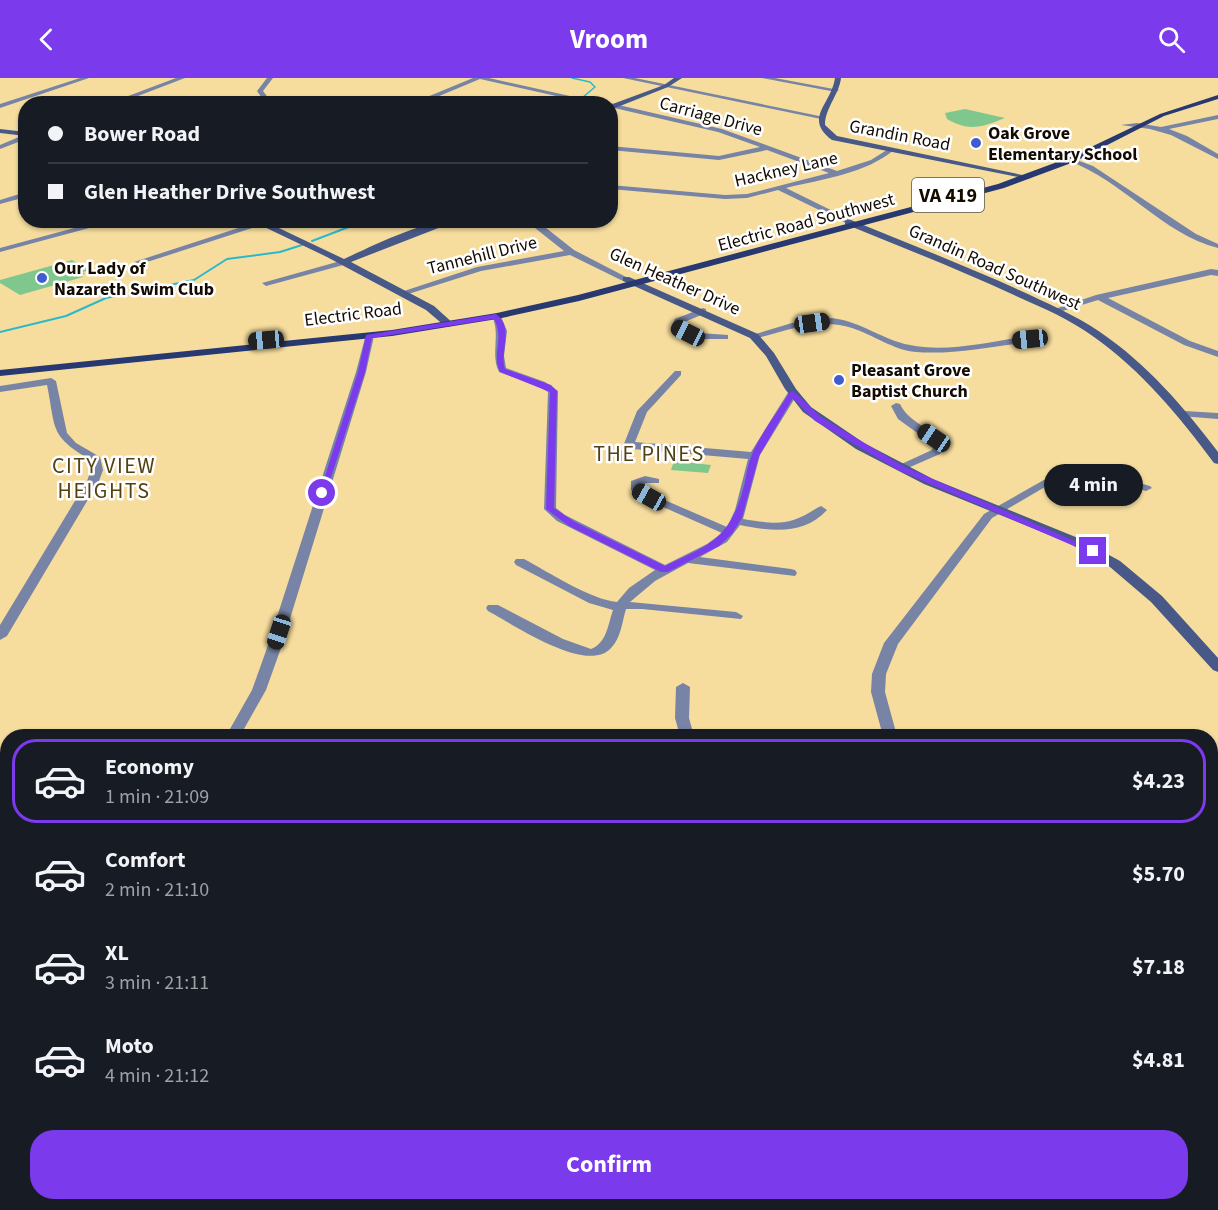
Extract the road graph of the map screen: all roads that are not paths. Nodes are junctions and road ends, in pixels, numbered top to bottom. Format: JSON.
{"nodes":[{"id":1,"x":73,"y":78,"type":"edge"},
{"id":2,"x":182,"y":78,"type":"edge"},
{"id":3,"x":270,"y":78,"type":"edge"},
{"id":4,"x":479,"y":78,"type":"edge"},
{"id":5,"x":626,"y":78,"type":"edge"},
{"id":6,"x":679,"y":78,"type":"edge"},
{"id":7,"x":765,"y":78,"type":"edge"},
{"id":8,"x":838,"y":78,"type":"edge"},
{"id":9,"x":84,"y":79,"type":"edge"},
{"id":10,"x":666,"y":86,"type":"junction"},
{"id":11,"x":836,"y":90,"type":"junction"},
{"id":12,"x":1218,"y":95,"type":"edge"},
{"id":13,"x":31,"y":96,"type":"edge"},
{"id":14,"x":132,"y":96,"type":"edge"},
{"id":15,"x":264,"y":96,"type":"edge"},
{"id":16,"x":433,"y":96,"type":"edge"},
{"id":17,"x":565,"y":96,"type":"edge"},
{"id":18,"x":18,"y":100,"type":"edge"},
{"id":19,"x":618,"y":103,"type":"edge"},
{"id":20,"x":0,"y":106,"type":"edge"},
{"id":21,"x":618,"y":108,"type":"edge"},
{"id":22,"x":821,"y":117,"type":"junction"},
{"id":23,"x":1218,"y":117,"type":"edge"},
{"id":24,"x":1124,"y":125,"type":"junction"},
{"id":25,"x":1143,"y":125,"type":"junction"},
{"id":26,"x":1162,"y":129,"type":"junction"},
{"id":27,"x":0,"y":130,"type":"edge"},
{"id":28,"x":18,"y":133,"type":"edge"},
{"id":29,"x":18,"y":139,"type":"edge"},
{"id":30,"x":0,"y":147,"type":"edge"},
{"id":31,"x":770,"y":147,"type":"junction"},
{"id":32,"x":618,"y":149,"type":"edge"},
{"id":33,"x":892,"y":149,"type":"junction"},
{"id":34,"x":1218,"y":157,"type":"edge"},
{"id":35,"x":1071,"y":160,"type":"junction"},
{"id":36,"x":836,"y":173,"type":"junction"},
{"id":37,"x":1017,"y":174,"type":"junction"},
{"id":38,"x":1028,"y":177,"type":"junction"},
{"id":39,"x":618,"y":188,"type":"edge"},
{"id":40,"x":779,"y":188,"type":"junction"},
{"id":41,"x":18,"y":196,"type":"edge"},
{"id":42,"x":0,"y":202,"type":"edge"},
{"id":43,"x":853,"y":223,"type":"junction"},
{"id":44,"x":84,"y":228,"type":"edge"},
{"id":45,"x":241,"y":228,"type":"edge"},
{"id":46,"x":273,"y":228,"type":"edge"},
{"id":47,"x":432,"y":228,"type":"edge"},
{"id":48,"x":541,"y":228,"type":"edge"},
{"id":49,"x":1218,"y":246,"type":"edge"},
{"id":50,"x":0,"y":250,"type":"edge"},
{"id":51,"x":571,"y":252,"type":"junction"},
{"id":52,"x":138,"y":262,"type":"dead end"},
{"id":53,"x":344,"y":262,"type":"junction"},
{"id":54,"x":669,"y":268,"type":"joint"},
{"id":55,"x":1215,"y":273,"type":"edge"},
{"id":56,"x":630,"y":281,"type":"junction"},
{"id":57,"x":266,"y":283,"type":"dead end"},
{"id":58,"x":402,"y":293,"type":"junction"},
{"id":59,"x":1099,"y":297,"type":"junction"},
{"id":60,"x":1056,"y":310,"type":"junction"},
{"id":61,"x":702,"y":311,"type":"junction"},
{"id":62,"x":496,"y":316,"type":"junction"},
{"id":63,"x":448,"y":322,"type":"junction"},
{"id":64,"x":369,"y":336,"type":"junction"},
{"id":65,"x":754,"y":336,"type":"junction"},
{"id":66,"x":725,"y":337,"type":"dead end"},
{"id":67,"x":1030,"y":339,"type":"dead end"},
{"id":68,"x":1218,"y":354,"type":"edge"},
{"id":69,"x":0,"y":366,"type":"edge"},
{"id":70,"x":678,"y":372,"type":"dead end"},
{"id":71,"x":0,"y":373,"type":"edge"},
{"id":72,"x":0,"y":389,"type":"edge"},
{"id":73,"x":793,"y":393,"type":"junction"},
{"id":74,"x":896,"y":406,"type":"dead end"},
{"id":75,"x":1184,"y":414,"type":"junction"},
{"id":76,"x":1218,"y":416,"type":"edge"},
{"id":77,"x":629,"y":445,"type":"junction"},
{"id":78,"x":755,"y":456,"type":"junction"},
{"id":79,"x":623,"y":459,"type":"dead end"},
{"id":80,"x":1218,"y":460,"type":"edge"},
{"id":81,"x":901,"y":468,"type":"junction"},
{"id":82,"x":655,"y":481,"type":"dead end"},
{"id":83,"x":1146,"y":488,"type":"dead end"},
{"id":84,"x":821,"y":510,"type":"dead end"},
{"id":85,"x":997,"y":511,"type":"junction"},
{"id":86,"x":732,"y":526,"type":"junction"},
{"id":87,"x":686,"y":559,"type":"junction"},
{"id":88,"x":520,"y":562,"type":"dead end"},
{"id":89,"x":665,"y":570,"type":"junction"},
{"id":90,"x":791,"y":573,"type":"dead end"},
{"id":91,"x":620,"y":607,"type":"junction"},
{"id":92,"x":493,"y":608,"type":"dead end"},
{"id":93,"x":6,"y":615,"type":"edge"},
{"id":94,"x":736,"y":616,"type":"dead end"},
{"id":95,"x":0,"y":636,"type":"edge"},
{"id":96,"x":1218,"y":667,"type":"edge"},
{"id":97,"x":683,"y":687,"type":"dead end"},
{"id":98,"x":237,"y":729,"type":"edge"},
{"id":99,"x":685,"y":729,"type":"edge"},
{"id":100,"x":887,"y":729,"type":"edge"}],
"edges":[{"from":1,"to":9,"type":"street"},
{"from":2,"to":14,"type":"street"},
{"from":3,"to":15,"type":"street"},
{"from":4,"to":16,"type":"street"},
{"from":4,"to":17,"type":"street"},
{"from":5,"to":10,"type":"street"},
{"from":6,"to":10,"type":"street"},
{"from":7,"to":11,"type":"street"},
{"from":8,"to":11,"type":"street","name":"Grandin Road"},
{"from":9,"to":13,"type":"street"},
{"from":10,"to":19,"type":"street"},
{"from":10,"to":22,"type":"street"},
{"from":11,"to":22,"type":"street","name":"Grandin Road"},
{"from":12,"to":24,"type":"main road","name":"Electric Road Southwest","number":"VA 419"},
{"from":12,"to":25,"type":"main road","name":"Electric Road Southwest","number":"VA 419"},
{"from":18,"to":20,"type":"street"},
{"from":21,"to":31,"type":"street","name":"Carriage Drive"},
{"from":22,"to":33,"type":"street","name":"Grandin Road"},
{"from":23,"to":26,"type":"street"},
{"from":24,"to":25,"type":"street"},
{"from":24,"to":37,"type":"main road","name":"Electric Road Southwest","number":"VA 419"},
{"from":25,"to":26,"type":"street"},
{"from":25,"to":35,"type":"main road","name":"Electric Road Southwest","number":"VA 419"},
{"from":26,"to":34,"type":"street"},
{"from":27,"to":28,"type":"street"},
{"from":29,"to":30,"type":"street"},
{"from":31,"to":32,"type":"street"},
{"from":31,"to":36,"type":"street","name":"Carriage Drive"},
{"from":33,"to":36,"type":"street","name":"Hackney Lane"},
{"from":33,"to":37,"type":"street","name":"Grandin Road"},
{"from":35,"to":38,"type":"main road","name":"Electric Road Southwest","number":"VA 419"},
{"from":35,"to":49,"type":"street"},
{"from":36,"to":40,"type":"street","name":"Hackney Lane"},
{"from":37,"to":38,"type":"street","name":"Grandin Road"},
{"from":37,"to":43,"type":"main road","name":"Electric Road Southwest","number":"VA 419"},
{"from":38,"to":43,"type":"main road","name":"Electric Road Southwest","number":"VA 419"},
{"from":39,"to":40,"type":"street","name":"Hackney Lane"},
{"from":40,"to":43,"type":"street"},
{"from":41,"to":42,"type":"street"},
{"from":43,"to":54,"type":"main road","name":"Electric Road Southwest","number":"VA 419"},
{"from":43,"to":56,"type":"main road","name":"Electric Road Southwest","number":"VA 419"},
{"from":43,"to":60,"type":"street","name":"Grandin Road Southwest"},
{"from":44,"to":50,"type":"street"},
{"from":45,"to":52,"type":"street"},
{"from":46,"to":53,"type":"street"},
{"from":47,"to":53,"type":"street"},
{"from":48,"to":51,"type":"street","name":"Glen Heather Drive"},
{"from":51,"to":56,"type":"street","name":"Glen Heather Drive"},
{"from":51,"to":58,"type":"street","name":"Tannehill Drive"},
{"from":53,"to":57,"type":"street"},
{"from":53,"to":58,"type":"street"},
{"from":54,"to":56,"type":"main road","name":"Electric Road","number":"VA 419"},
{"from":55,"to":59,"type":"street"},
{"from":56,"to":61,"type":"street","name":"Glen Heather Drive"},
{"from":56,"to":62,"type":"main road","name":"Electric Road","number":"VA 419"},
{"from":56,"to":63,"type":"main road","name":"Electric Road","number":"VA 419"},
{"from":58,"to":63,"type":"street"},
{"from":59,"to":60,"type":"street"},
{"from":59,"to":68,"type":"street"},
{"from":60,"to":75,"type":"street","name":"Grandin Road Southwest"},
{"from":61,"to":65,"type":"street","name":"Glen Heather Drive"},
{"from":61,"to":66,"type":"street"},
{"from":62,"to":63,"type":"main road","name":"Electric Road","number":"VA 419"},
{"from":62,"to":89,"type":"street"},
{"from":63,"to":64,"type":"main road","name":"Electric Road","number":"VA 419"},
{"from":63,"to":69,"type":"main road","name":"Electric Road","number":"VA 419"},
{"from":64,"to":71,"type":"main road","name":"Electric Road","number":"VA 419"},
{"from":64,"to":98,"type":"street"},
{"from":65,"to":67,"type":"street"},
{"from":65,"to":73,"type":"street","name":"Glen Heather Drive"},
{"from":70,"to":77,"type":"street"},
{"from":72,"to":93,"type":"street"},
{"from":73,"to":78,"type":"street"},
{"from":73,"to":81,"type":"street","name":"Glen Heather Drive"},
{"from":74,"to":81,"type":"street"},
{"from":75,"to":76,"type":"street"},
{"from":75,"to":80,"type":"street","name":"Grandin Road Southwest"},
{"from":77,"to":78,"type":"street"},
{"from":77,"to":79,"type":"street"},
{"from":78,"to":86,"type":"street"},
{"from":81,"to":85,"type":"street","name":"Glen Heather Drive"},
{"from":82,"to":86,"type":"street"},
{"from":83,"to":85,"type":"street"},
{"from":84,"to":86,"type":"street"},
{"from":85,"to":96,"type":"street","name":"Glen Heather Drive"},
{"from":85,"to":100,"type":"street"},
{"from":86,"to":87,"type":"street"},
{"from":87,"to":89,"type":"street"},
{"from":87,"to":90,"type":"street"},
{"from":88,"to":91,"type":"street"},
{"from":89,"to":91,"type":"street"},
{"from":91,"to":92,"type":"street"},
{"from":91,"to":94,"type":"street"},
{"from":93,"to":95,"type":"street"},
{"from":97,"to":99,"type":"street"}]}
